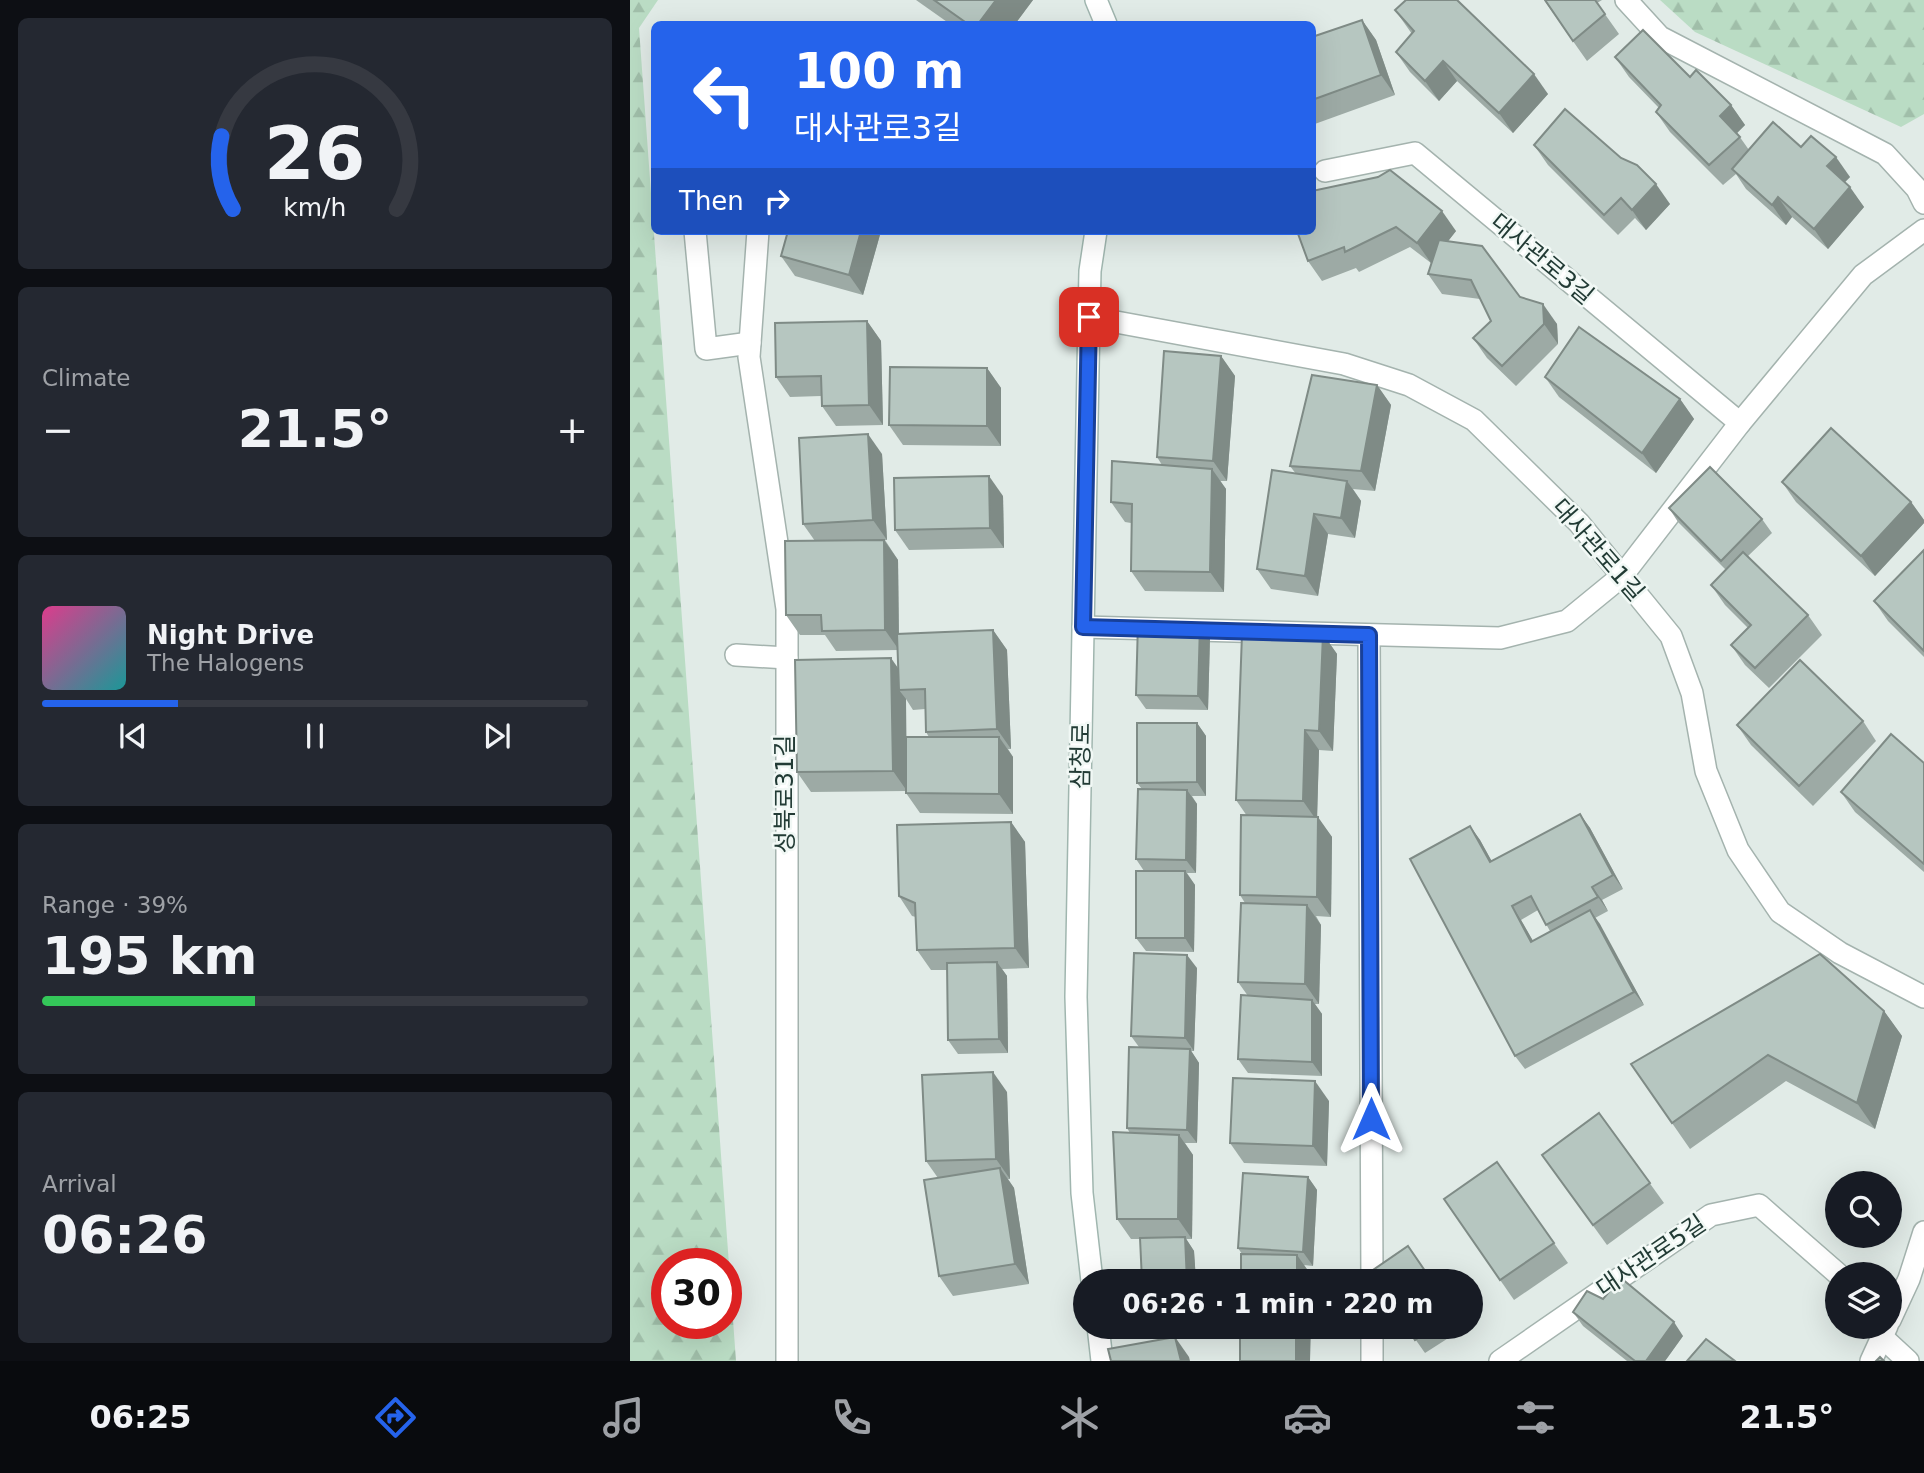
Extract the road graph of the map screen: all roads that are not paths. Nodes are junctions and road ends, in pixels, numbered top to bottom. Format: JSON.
{"nodes":[{"id":1,"x":1096,"y":0,"type":"edge"},
{"id":2,"x":1626,"y":0,"type":"edge"},
{"id":3,"x":1105,"y":21,"type":"edge"},
{"id":4,"x":1325,"y":172,"type":"dead end"},
{"id":5,"x":1924,"y":203,"type":"edge"},
{"id":6,"x":1924,"y":230,"type":"edge"},
{"id":7,"x":695,"y":235,"type":"edge"},
{"id":8,"x":758,"y":235,"type":"edge"},
{"id":9,"x":1095,"y":235,"type":"edge"},
{"id":10,"x":1089,"y":317,"type":"junction"},
{"id":11,"x":750,"y":343,"type":"junction"},
{"id":12,"x":1740,"y":423,"type":"junction"},
{"id":13,"x":1622,"y":576,"type":"junction"},
{"id":14,"x":1083,"y":627,"type":"junction"},
{"id":15,"x":1369,"y":635,"type":"junction"},
{"id":16,"x":736,"y":655,"type":"dead end"},
{"id":17,"x":787,"y":658,"type":"junction"},
{"id":18,"x":1924,"y":997,"type":"edge"},
{"id":19,"x":1924,"y":1232,"type":"edge"},
{"id":20,"x":1825,"y":1263,"type":"edge"},
{"id":21,"x":1091,"y":1269,"type":"edge"},
{"id":22,"x":1372,"y":1269,"type":"edge"},
{"id":23,"x":1902,"y":1293,"type":"edge"},
{"id":24,"x":1099,"y":1339,"type":"edge"},
{"id":25,"x":1372,"y":1339,"type":"edge"},
{"id":26,"x":1880,"y":1339,"type":"edge"},
{"id":27,"x":1893,"y":1339,"type":"edge"},
{"id":28,"x":787,"y":1361,"type":"edge"},
{"id":29,"x":1102,"y":1361,"type":"edge"},
{"id":30,"x":1373,"y":1361,"type":"edge"},
{"id":31,"x":1500,"y":1361,"type":"edge"},
{"id":32,"x":1871,"y":1361,"type":"edge"},
{"id":33,"x":1908,"y":1361,"type":"edge"}],
"edges":[{"from":1,"to":3,"type":"street"},
{"from":2,"to":5,"type":"street"},
{"from":4,"to":12,"type":"street","name":"대사관로3길"},
{"from":6,"to":12,"type":"street"},
{"from":7,"to":11,"type":"street"},
{"from":8,"to":11,"type":"street","name":"성북로31길"},
{"from":9,"to":10,"type":"street","name":"삼청로"},
{"from":10,"to":13,"type":"street","name":"대사관로1길"},
{"from":10,"to":14,"type":"street","name":"삼청로"},
{"from":11,"to":17,"type":"street","name":"성북로31길"},
{"from":12,"to":13,"type":"street"},
{"from":13,"to":15,"type":"street"},
{"from":13,"to":18,"type":"street","name":"대사관로1길"},
{"from":14,"to":15,"type":"street"},
{"from":14,"to":21,"type":"street","name":"삼청로"},
{"from":15,"to":22,"type":"street"},
{"from":16,"to":17,"type":"street"},
{"from":17,"to":28,"type":"street","name":"성북로31길"},
{"from":19,"to":23,"type":"street"},
{"from":20,"to":31,"type":"street","name":"대사관로5길"},
{"from":24,"to":29,"type":"street"},
{"from":25,"to":30,"type":"street"},
{"from":26,"to":32,"type":"street"},
{"from":27,"to":33,"type":"street"}]}
